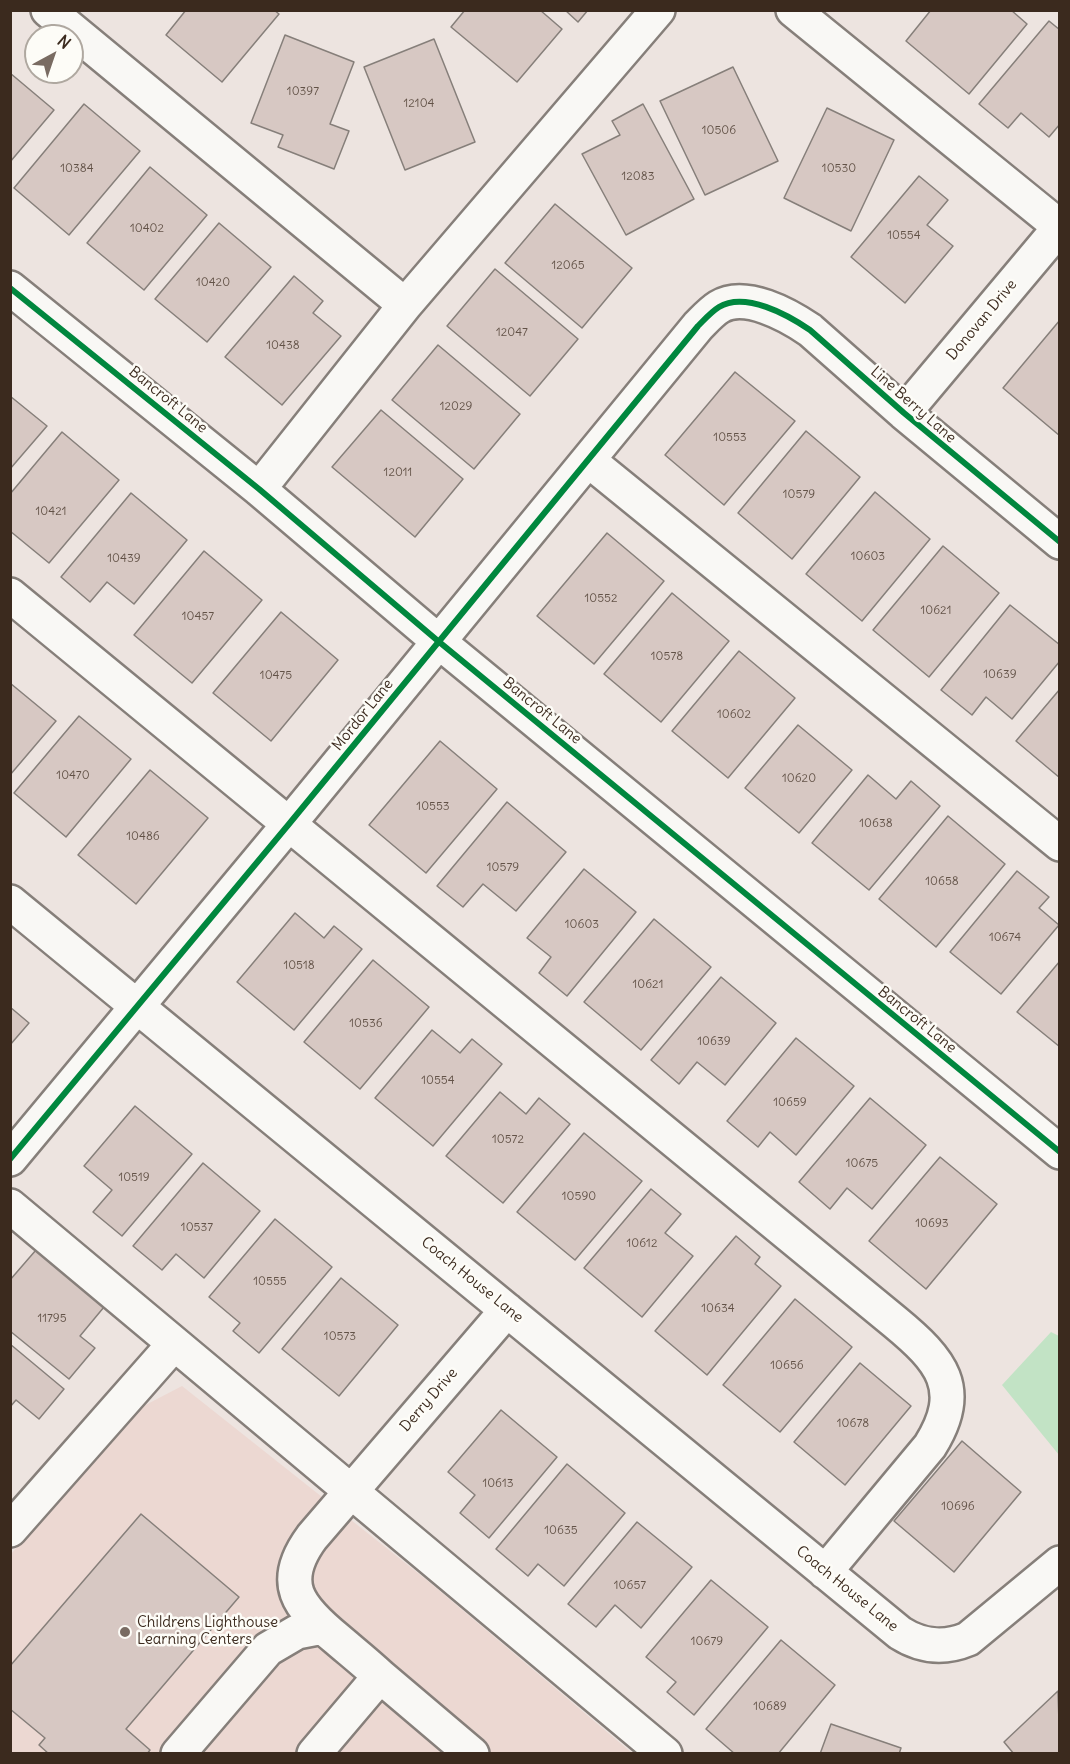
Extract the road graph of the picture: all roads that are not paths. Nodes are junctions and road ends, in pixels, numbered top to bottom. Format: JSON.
{"nodes":[{"id":1,"x":48,"y":10,"type":"edge"},
{"id":2,"x":658,"y":10,"type":"edge"},
{"id":3,"x":793,"y":10,"type":"edge"},
{"id":4,"x":1059,"y":227,"type":"edge"},
{"id":5,"x":10,"y":288,"type":"edge"},
{"id":6,"x":743,"y":301,"type":"joint"},
{"id":7,"x":405,"y":305,"type":"junction"},
{"id":8,"x":903,"y":413,"type":"junction"},
{"id":9,"x":588,"y":460,"type":"junction"},
{"id":10,"x":259,"y":489,"type":"junction"},
{"id":11,"x":1059,"y":542,"type":"edge"},
{"id":12,"x":10,"y":595,"type":"edge"},
{"id":13,"x":438,"y":641,"type":"junction"},
{"id":14,"x":290,"y":824,"type":"junction"},
{"id":15,"x":1059,"y":843,"type":"edge"},
{"id":16,"x":10,"y":902,"type":"edge"},
{"id":17,"x":137,"y":1005,"type":"junction"},
{"id":18,"x":1059,"y":1152,"type":"edge"},
{"id":19,"x":10,"y":1160,"type":"edge"},
{"id":20,"x":10,"y":1206,"type":"edge"},
{"id":21,"x":507,"y":1310,"type":"junction"},
{"id":22,"x":174,"y":1344,"type":"junction"},
{"id":23,"x":351,"y":1491,"type":"junction"},
{"id":24,"x":10,"y":1530,"type":"edge"},
{"id":25,"x":1059,"y":1563,"type":"edge"},
{"id":26,"x":825,"y":1572,"type":"junction"},
{"id":27,"x":323,"y":1627,"type":"junction"},
{"id":28,"x":380,"y":1676,"type":"junction"},
{"id":29,"x":178,"y":1754,"type":"edge"},
{"id":30,"x":314,"y":1754,"type":"edge"},
{"id":31,"x":472,"y":1754,"type":"edge"},
{"id":32,"x":665,"y":1754,"type":"edge"}],
"edges":[{"from":1,"to":7,"type":"street"},
{"from":2,"to":7,"type":"street"},
{"from":3,"to":4,"type":"street"},
{"from":4,"to":8,"type":"street","name":"Donovan Drive"},
{"from":5,"to":10,"type":"street","name":"Bancroft Lane"},
{"from":6,"to":8,"type":"street","name":"Line Berry Lane"},
{"from":6,"to":9,"type":"street","name":"Mordor Lane"},
{"from":7,"to":10,"type":"street"},
{"from":8,"to":11,"type":"street","name":"Line Berry Lane"},
{"from":9,"to":13,"type":"street","name":"Mordor Lane"},
{"from":9,"to":15,"type":"street"},
{"from":10,"to":13,"type":"street","name":"Bancroft Lane"},
{"from":12,"to":14,"type":"street"},
{"from":13,"to":14,"type":"street","name":"Mordor Lane"},
{"from":13,"to":18,"type":"street","name":"Bancroft Lane"},
{"from":14,"to":17,"type":"street","name":"Mordor Lane"},
{"from":14,"to":26,"type":"street"},
{"from":16,"to":17,"type":"street","name":"Coach House Lane"},
{"from":17,"to":19,"type":"street","name":"Mordor Lane"},
{"from":17,"to":21,"type":"street","name":"Coach House Lane"},
{"from":20,"to":22,"type":"street"},
{"from":21,"to":23,"type":"street","name":"Derry Drive"},
{"from":21,"to":26,"type":"street","name":"Coach House Lane"},
{"from":22,"to":23,"type":"street"},
{"from":22,"to":24,"type":"street"},
{"from":23,"to":27,"type":"street","name":"Derry Drive"},
{"from":23,"to":32,"type":"street"},
{"from":25,"to":26,"type":"street","name":"Coach House Lane"},
{"from":27,"to":28,"type":"street","name":"Derry Drive"},
{"from":27,"to":29,"type":"street"},
{"from":28,"to":30,"type":"street"},
{"from":28,"to":31,"type":"street","name":"Derry Drive"}]}
